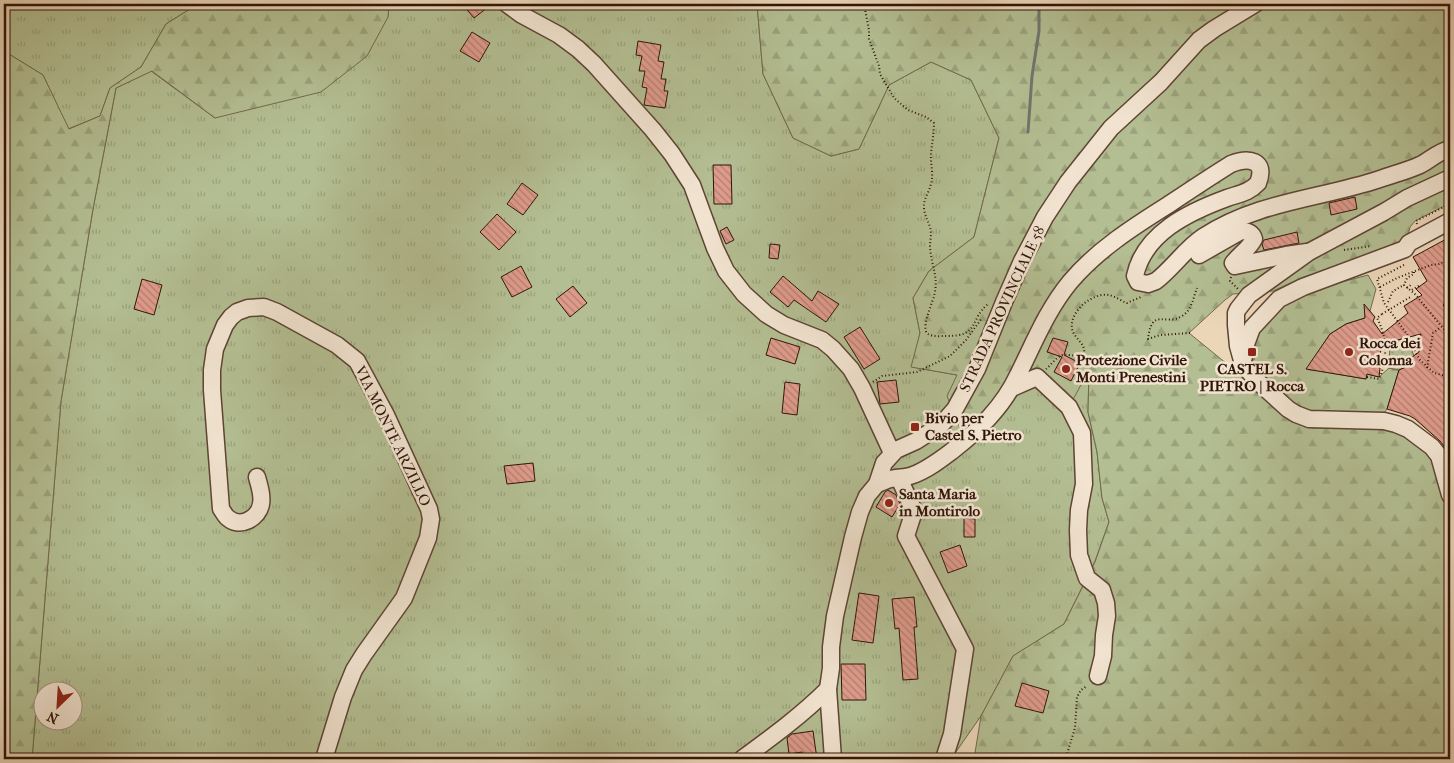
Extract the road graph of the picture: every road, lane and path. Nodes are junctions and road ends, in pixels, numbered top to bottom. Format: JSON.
{"nodes":[{"id":1,"x":507,"y":4,"type":"edge"},
{"id":2,"x":864,"y":4,"type":"edge"},
{"id":3,"x":1255,"y":4,"type":"edge"},
{"id":4,"x":1450,"y":149,"type":"edge"},
{"id":5,"x":1450,"y":178,"type":"edge"},
{"id":6,"x":1450,"y":221,"type":"edge"},
{"id":7,"x":1373,"y":246,"type":"dead end"},
{"id":8,"x":1340,"y":250,"type":"dead end"},
{"id":9,"x":1309,"y":252,"type":"junction"},
{"id":10,"x":1199,"y":255,"type":"dead end"},
{"id":11,"x":1450,"y":259,"type":"edge"},
{"id":12,"x":1414,"y":272,"type":"junction"},
{"id":13,"x":1412,"y":284,"type":"dead end"},
{"id":14,"x":1404,"y":285,"type":"junction"},
{"id":15,"x":1420,"y":285,"type":"dead end"},
{"id":16,"x":1197,"y":288,"type":"dead end"},
{"id":17,"x":1408,"y":288,"type":"junction"},
{"id":18,"x":1412,"y":290,"type":"junction"},
{"id":19,"x":1416,"y":294,"type":"junction"},
{"id":20,"x":993,"y":301,"type":"dead end"},
{"id":21,"x":1388,"y":302,"type":"dead end"},
{"id":22,"x":1127,"y":303,"type":"dead end"},
{"id":23,"x":987,"y":304,"type":"dead end"},
{"id":24,"x":1441,"y":328,"type":"junction"},
{"id":25,"x":1190,"y":333,"type":"dead end"},
{"id":26,"x":1450,"y":337,"type":"edge"},
{"id":27,"x":1243,"y":364,"type":"junction"},
{"id":28,"x":1426,"y":368,"type":"junction"},
{"id":29,"x":1037,"y":377,"type":"junction"},
{"id":30,"x":1367,"y":377,"type":"dead end"},
{"id":31,"x":1450,"y":377,"type":"edge"},
{"id":32,"x":862,"y":388,"type":"junction"},
{"id":33,"x":1012,"y":388,"type":"junction"},
{"id":34,"x":892,"y":453,"type":"junction"},
{"id":35,"x":257,"y":477,"type":"dead end"},
{"id":36,"x":899,"y":478,"type":"junction"},
{"id":37,"x":876,"y":484,"type":"junction"},
{"id":38,"x":1450,"y":495,"type":"edge"},
{"id":39,"x":1098,"y":676,"type":"joint"},
{"id":40,"x":828,"y":689,"type":"junction"},
{"id":41,"x":324,"y":759,"type":"edge"},
{"id":42,"x":742,"y":759,"type":"edge"},
{"id":43,"x":833,"y":759,"type":"edge"},
{"id":44,"x":944,"y":759,"type":"edge"},
{"id":45,"x":1071,"y":759,"type":"edge"}],
"edges":[{"from":1,"to":32,"type":"street"},
{"from":2,"to":23,"type":"path"},
{"from":3,"to":34,"type":"street","name":"STRADA PROVINCIALE 58"},
{"from":4,"to":33,"type":"street"},
{"from":5,"to":9,"type":"street"},
{"from":6,"to":27,"type":"street"},
{"from":7,"to":8,"type":"path"},
{"from":9,"to":10,"type":"street"},
{"from":9,"to":27,"type":"street"},
{"from":11,"to":12,"type":"path"},
{"from":12,"to":14,"type":"path"},
{"from":12,"to":28,"type":"path"},
{"from":13,"to":17,"type":"path"},
{"from":14,"to":17,"type":"path"},
{"from":14,"to":21,"type":"path"},
{"from":15,"to":18,"type":"path"},
{"from":16,"to":25,"type":"path"},
{"from":17,"to":18,"type":"path"},
{"from":18,"to":19,"type":"path"},
{"from":19,"to":24,"type":"path"},
{"from":19,"to":30,"type":"path","bridge":true},
{"from":20,"to":32,"type":"path"},
{"from":22,"to":29,"type":"path"},
{"from":24,"to":26,"type":"path"},
{"from":24,"to":28,"type":"path"},
{"from":27,"to":38,"type":"street"},
{"from":28,"to":31,"type":"path"},
{"from":29,"to":33,"type":"street"},
{"from":29,"to":39,"type":"street"},
{"from":32,"to":34,"type":"street"},
{"from":33,"to":36,"type":"street"},
{"from":34,"to":37,"type":"street"},
{"from":35,"to":41,"type":"street","name":"VIA MONTE ARZILLO"},
{"from":36,"to":37,"type":"street"},
{"from":36,"to":44,"type":"street"},
{"from":37,"to":40,"type":"street"},
{"from":39,"to":45,"type":"path"},
{"from":40,"to":42,"type":"street"},
{"from":40,"to":43,"type":"street"}]}
